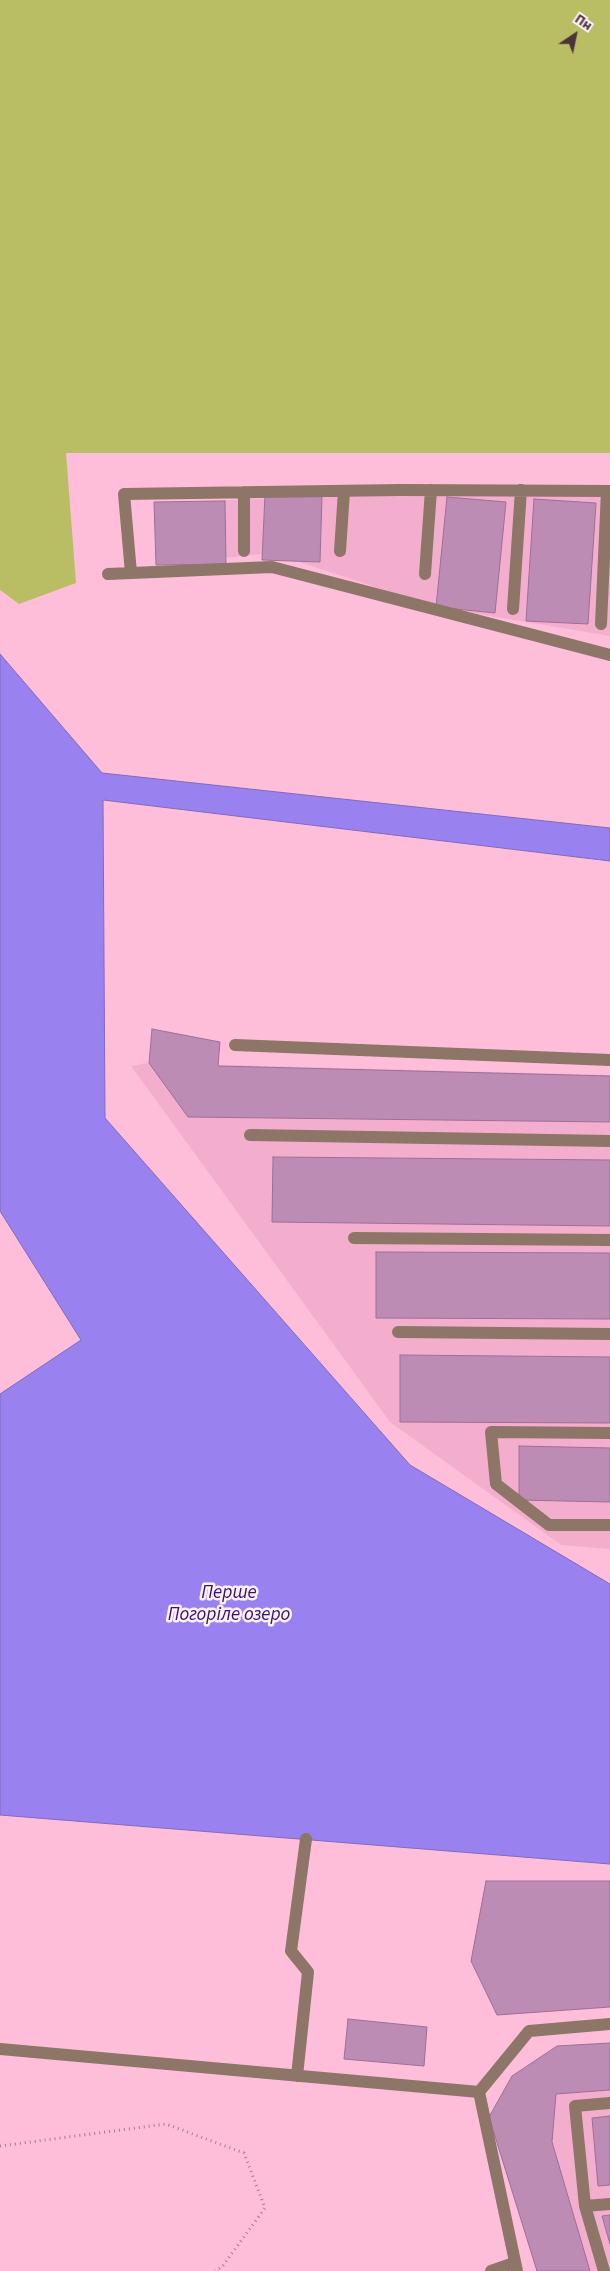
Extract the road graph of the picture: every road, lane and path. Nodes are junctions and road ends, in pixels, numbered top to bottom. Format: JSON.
{"nodes":[{"id":1,"x":431,"y":490,"type":"junction"},
{"id":2,"x":520,"y":490,"type":"junction"},
{"id":3,"x":344,"y":491,"type":"junction"},
{"id":4,"x":608,"y":491,"type":"edge"},
{"id":5,"x":244,"y":492,"type":"junction"},
{"id":6,"x":244,"y":551,"type":"dead end"},
{"id":7,"x":340,"y":551,"type":"dead end"},
{"id":8,"x":131,"y":573,"type":"junction"},
{"id":9,"x":108,"y":574,"type":"dead end"},
{"id":10,"x":425,"y":574,"type":"dead end"},
{"id":11,"x":513,"y":609,"type":"dead end"},
{"id":12,"x":601,"y":624,"type":"dead end"},
{"id":13,"x":610,"y":655,"type":"edge"},
{"id":14,"x":234,"y":1045,"type":"dead end"},
{"id":15,"x":610,"y":1060,"type":"edge"},
{"id":16,"x":250,"y":1135,"type":"dead end"},
{"id":17,"x":610,"y":1141,"type":"edge"},
{"id":18,"x":354,"y":1238,"type":"dead end"},
{"id":19,"x":610,"y":1240,"type":"edge"},
{"id":20,"x":398,"y":1332,"type":"dead end"},
{"id":21,"x":610,"y":1334,"type":"edge"},
{"id":22,"x":610,"y":1433,"type":"edge"},
{"id":23,"x":610,"y":1526,"type":"edge"},
{"id":24,"x":306,"y":1840,"type":"dead end"},
{"id":25,"x":610,"y":2024,"type":"edge"},
{"id":26,"x":0,"y":2049,"type":"edge"},
{"id":27,"x":297,"y":2076,"type":"junction"},
{"id":28,"x":479,"y":2092,"type":"junction"},
{"id":29,"x":610,"y":2103,"type":"edge"},
{"id":30,"x":0,"y":2146,"type":"edge"},
{"id":31,"x":610,"y":2204,"type":"edge"},
{"id":32,"x":585,"y":2206,"type":"junction"},
{"id":33,"x":516,"y":2267,"type":"edge"},
{"id":34,"x":215,"y":2271,"type":"edge"},
{"id":35,"x":491,"y":2271,"type":"edge"},
{"id":36,"x":604,"y":2271,"type":"edge"}],
"edges":[{"from":1,"to":2,"type":"lane"},
{"from":1,"to":3,"type":"lane"},
{"from":1,"to":10,"type":"lane"},
{"from":2,"to":4,"type":"lane"},
{"from":2,"to":11,"type":"lane"},
{"from":3,"to":5,"type":"lane"},
{"from":3,"to":7,"type":"lane"},
{"from":4,"to":12,"type":"lane"},
{"from":5,"to":6,"type":"lane"},
{"from":5,"to":8,"type":"lane"},
{"from":8,"to":9,"type":"lane"},
{"from":8,"to":13,"type":"lane"},
{"from":14,"to":15,"type":"lane"},
{"from":16,"to":17,"type":"lane"},
{"from":18,"to":19,"type":"lane"},
{"from":20,"to":21,"type":"lane"},
{"from":22,"to":23,"type":"lane"},
{"from":24,"to":27,"type":"lane"},
{"from":25,"to":28,"type":"lane"},
{"from":26,"to":27,"type":"lane"},
{"from":27,"to":28,"type":"lane"},
{"from":28,"to":33,"type":"lane"},
{"from":29,"to":32,"type":"lane"},
{"from":30,"to":34,"type":"path"},
{"from":31,"to":32,"type":"lane"},
{"from":32,"to":36,"type":"lane"},
{"from":33,"to":35,"type":"lane"}]}
